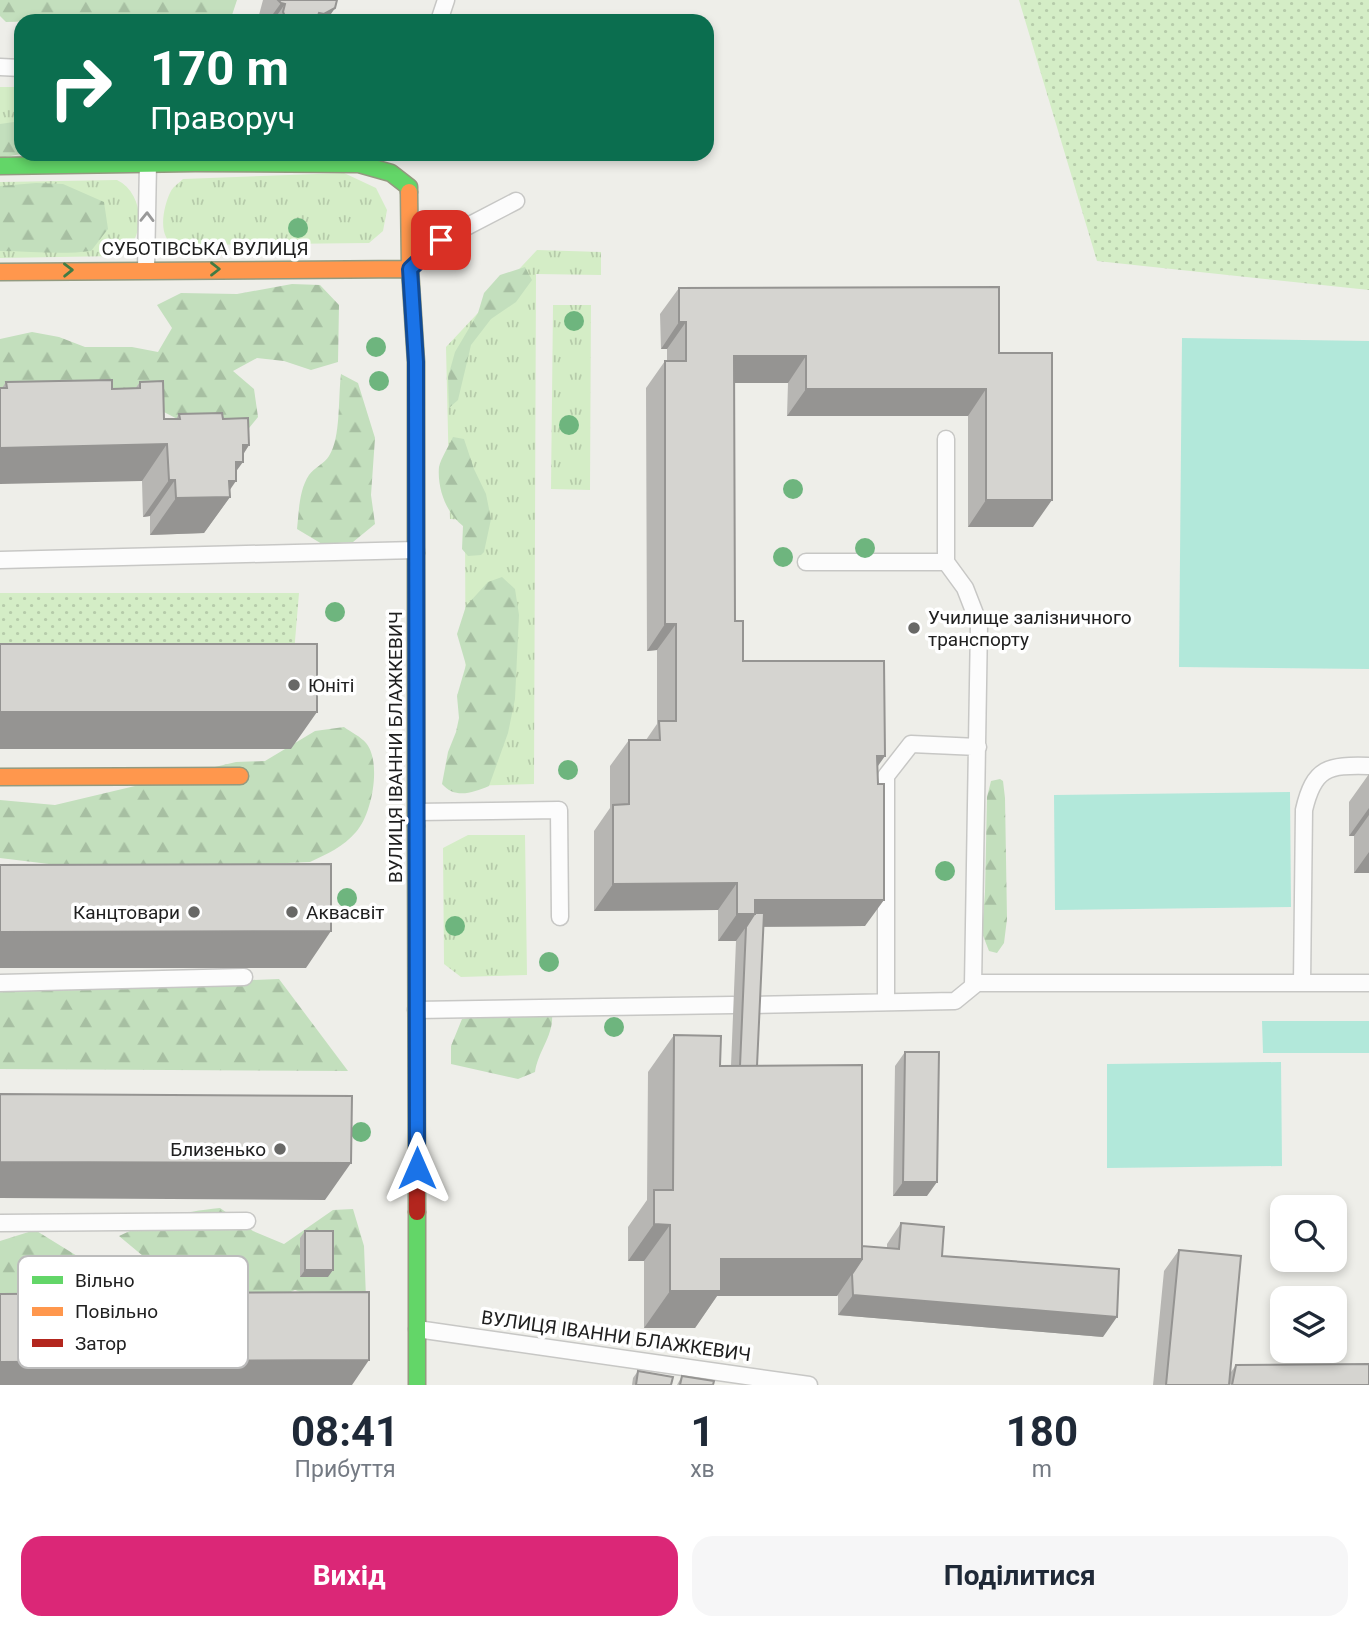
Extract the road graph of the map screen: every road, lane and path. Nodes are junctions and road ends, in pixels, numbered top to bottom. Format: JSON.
{"nodes":[{"id":1,"x":105,"y":161,"type":"edge"},
{"id":2,"x":147,"y":161,"type":"edge"},
{"id":3,"x":232,"y":161,"type":"edge"},
{"id":4,"x":0,"y":166,"type":"edge"},
{"id":5,"x":516,"y":201,"type":"dead end"},
{"id":6,"x":146,"y":269,"type":"junction"},
{"id":7,"x":410,"y":269,"type":"junction"},
{"id":8,"x":0,"y":272,"type":"edge"},
{"id":9,"x":946,"y":439,"type":"dead end"},
{"id":10,"x":416,"y":550,"type":"junction"},
{"id":11,"x":0,"y":560,"type":"edge"},
{"id":12,"x":806,"y":562,"type":"dead end"},
{"id":13,"x":946,"y":562,"type":"junction"},
{"id":14,"x":978,"y":747,"type":"junction"},
{"id":15,"x":1369,"y":766,"type":"edge"},
{"id":16,"x":240,"y":776,"type":"dead end"},
{"id":17,"x":0,"y":777,"type":"edge"},
{"id":18,"x":416,"y":812,"type":"junction"},
{"id":19,"x":560,"y":917,"type":"dead end"},
{"id":20,"x":244,"y":977,"type":"edge"},
{"id":21,"x":0,"y":983,"type":"edge"},
{"id":22,"x":1302,"y":983,"type":"junction"},
{"id":23,"x":1369,"y":983,"type":"edge"},
{"id":24,"x":973,"y":986,"type":"junction"},
{"id":25,"x":886,"y":1002,"type":"junction"},
{"id":26,"x":733,"y":1005,"type":"dead end"},
{"id":27,"x":751,"y":1005,"type":"edge"},
{"id":28,"x":416,"y":1010,"type":"junction"},
{"id":29,"x":247,"y":1221,"type":"dead end"},
{"id":30,"x":0,"y":1223,"type":"edge"},
{"id":31,"x":416,"y":1329,"type":"junction"},
{"id":32,"x":416,"y":1385,"type":"edge"},
{"id":33,"x":809,"y":1385,"type":"edge"}],
"edges":[{"from":1,"to":4,"type":"street"},
{"from":6,"to":2,"type":"lane","one_way":true},
{"from":3,"to":7,"type":"street","name":"ВУЛИЦЯ ІВАННИ БЛАЖКЕВИЧ"},
{"from":5,"to":7,"type":"lane"},
{"from":6,"to":7,"type":"street","name":"СУБОТІВСЬКА ВУЛИЦЯ","one_way":true},
{"from":8,"to":6,"type":"street","name":"СУБОТІВСЬКА ВУЛИЦЯ","one_way":true},
{"from":7,"to":10,"type":"street","name":"ВУЛИЦЯ ІВАННИ БЛАЖКЕВИЧ"},
{"from":9,"to":13,"type":"lane"},
{"from":10,"to":11,"type":"lane"},
{"from":10,"to":18,"type":"street","name":"ВУЛИЦЯ ІВАННИ БЛАЖКЕВИЧ"},
{"from":12,"to":13,"type":"lane"},
{"from":13,"to":14,"type":"lane"},
{"from":14,"to":24,"type":"lane"},
{"from":14,"to":25,"type":"lane"},
{"from":15,"to":22,"type":"lane"},
{"from":16,"to":17,"type":"street"},
{"from":18,"to":19,"type":"lane"},
{"from":18,"to":28,"type":"street","name":"ВУЛИЦЯ ІВАННИ БЛАЖКЕВИЧ"},
{"from":20,"to":21,"type":"lane"},
{"from":22,"to":23,"type":"lane"},
{"from":22,"to":24,"type":"lane"},
{"from":24,"to":25,"type":"lane"},
{"from":25,"to":27,"type":"lane"},
{"from":26,"to":28,"type":"lane"},
{"from":28,"to":31,"type":"street","name":"ВУЛИЦЯ ІВАННИ БЛАЖКЕВИЧ"},
{"from":29,"to":30,"type":"lane"},
{"from":31,"to":32,"type":"street","name":"ВУЛИЦЯ ІВАННИ БЛАЖКЕВИЧ"},
{"from":31,"to":33,"type":"lane","name":"ВУЛИЦЯ ІВАННИ БЛАЖКЕВИЧ"}]}
